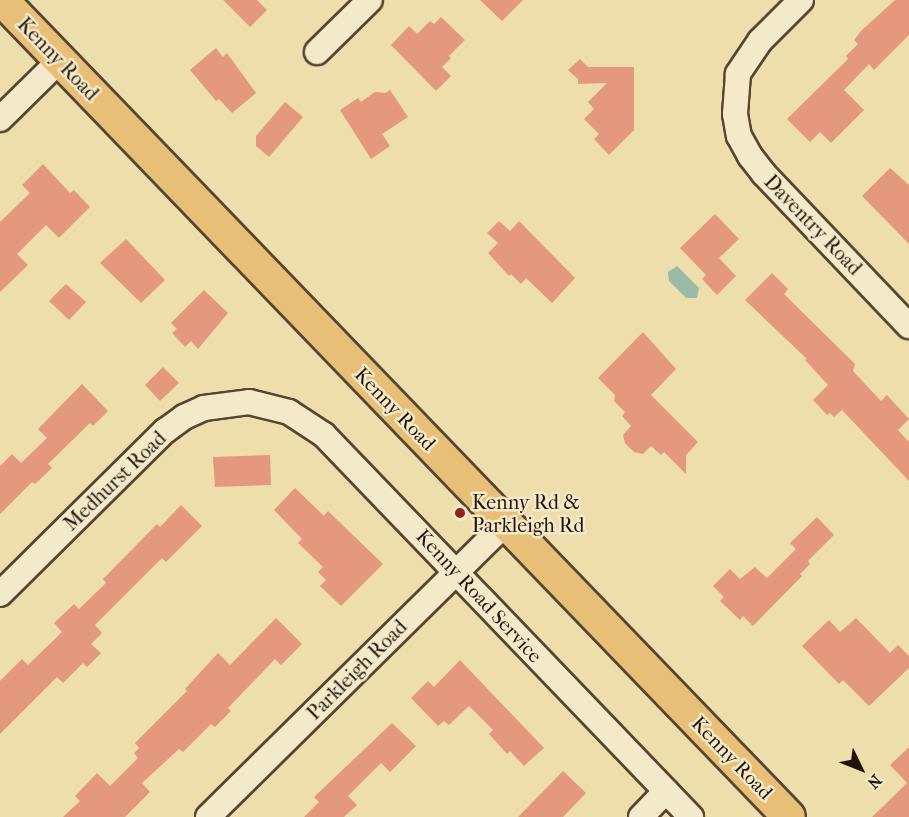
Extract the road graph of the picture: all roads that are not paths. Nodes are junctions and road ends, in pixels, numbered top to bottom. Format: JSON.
{"nodes":[{"id":1,"x":2,"y":0,"type":"edge"},
{"id":2,"x":370,"y":0,"type":"edge"},
{"id":3,"x":801,"y":0,"type":"edge"},
{"id":4,"x":317,"y":52,"type":"dead end"},
{"id":5,"x":60,"y":60,"type":"junction"},
{"id":6,"x":0,"y":119,"type":"edge"},
{"id":7,"x":909,"y":326,"type":"edge"},
{"id":8,"x":249,"y":402,"type":"joint"},
{"id":9,"x":506,"y":523,"type":"junction"},
{"id":10,"x":456,"y":571,"type":"junction"},
{"id":11,"x":0,"y":594,"type":"edge"},
{"id":12,"x":666,"y":791,"type":"junction"},
{"id":13,"x":208,"y":817,"type":"edge"},
{"id":14,"x":641,"y":817,"type":"edge"},
{"id":15,"x":691,"y":817,"type":"edge"},
{"id":16,"x":789,"y":817,"type":"edge"}],
"edges":[{"from":1,"to":5,"type":"main road","name":"Kenny Road"},
{"from":2,"to":4,"type":"street"},
{"from":3,"to":7,"type":"street","name":"Daventry Road"},
{"from":5,"to":6,"type":"street"},
{"from":5,"to":9,"type":"main road","name":"Kenny Road"},
{"from":8,"to":10,"type":"street","name":"Kenny Road Service"},
{"from":8,"to":11,"type":"street","name":"Medhurst Road"},
{"from":9,"to":10,"type":"street","name":"Parkleigh Road"},
{"from":9,"to":16,"type":"main road","name":"Kenny Road"},
{"from":10,"to":12,"type":"street","name":"Kenny Road Service"},
{"from":10,"to":13,"type":"street","name":"Parkleigh Road"},
{"from":12,"to":14,"type":"street"},
{"from":12,"to":15,"type":"street","name":"Kenny Road Service"}]}
